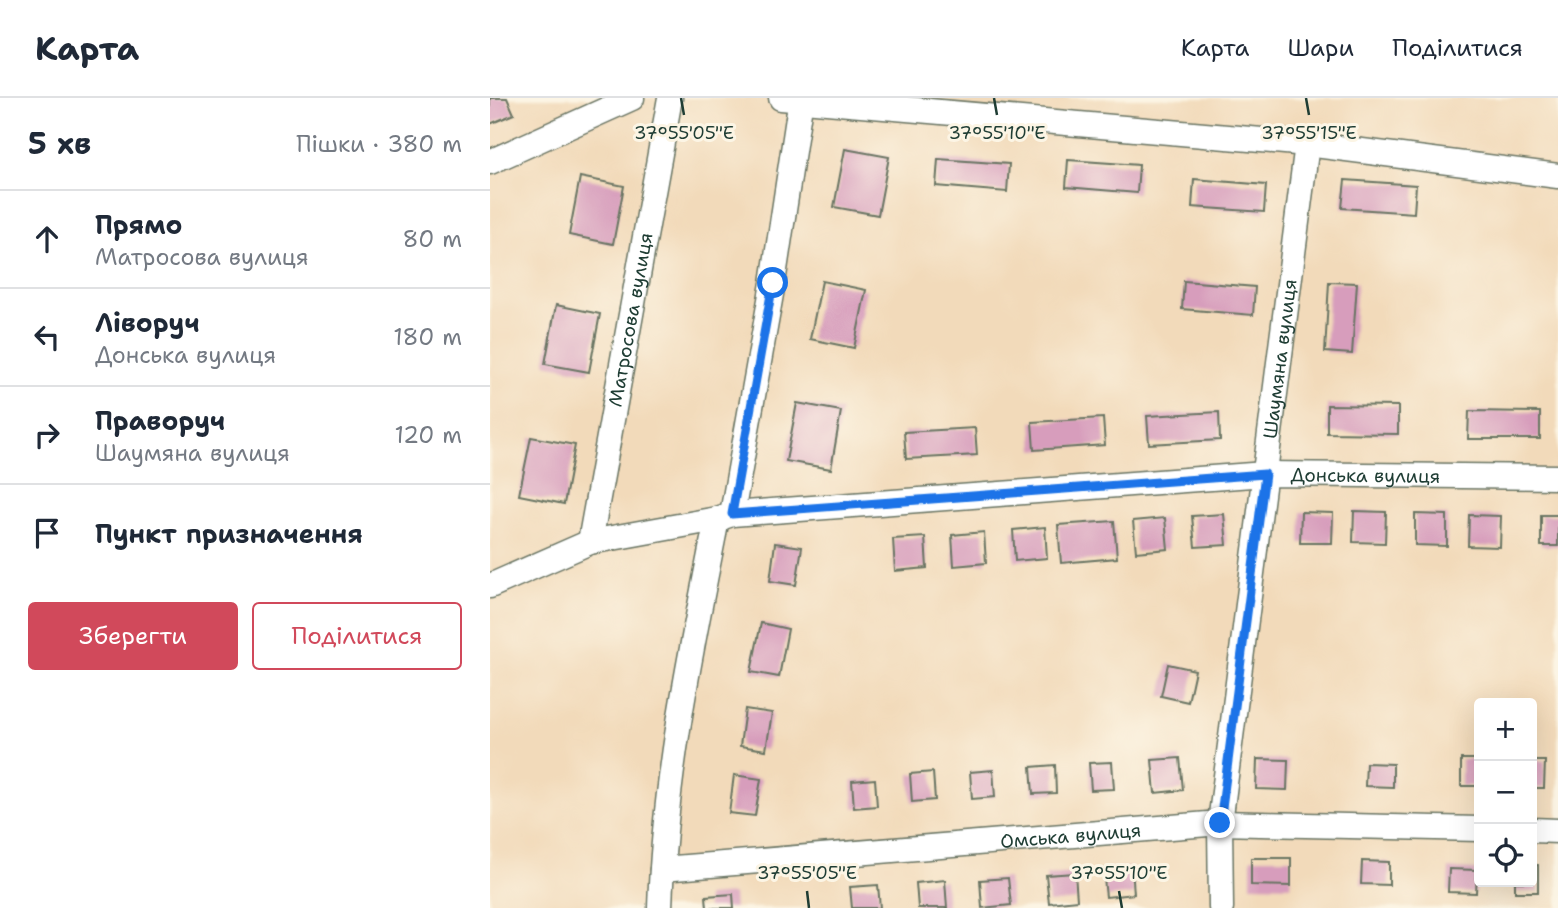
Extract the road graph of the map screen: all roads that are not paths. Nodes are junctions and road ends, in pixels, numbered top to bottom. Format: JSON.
{"nodes":[{"id":1,"x":632,"y":98,"type":"edge"},
{"id":2,"x":670,"y":98,"type":"edge"},
{"id":3,"x":794,"y":99,"type":"edge"},
{"id":4,"x":1307,"y":144,"type":"junction"},
{"id":5,"x":490,"y":162,"type":"edge"},
{"id":6,"x":1558,"y":176,"type":"edge"},
{"id":7,"x":1265,"y":474,"type":"junction"},
{"id":8,"x":1558,"y":477,"type":"edge"},
{"id":9,"x":724,"y":517,"type":"junction"},
{"id":10,"x":590,"y":542,"type":"junction"},
{"id":11,"x":490,"y":586,"type":"edge"},
{"id":12,"x":1220,"y":823,"type":"junction"},
{"id":13,"x":1474,"y":829,"type":"edge"},
{"id":14,"x":1537,"y":830,"type":"edge"},
{"id":15,"x":1558,"y":831,"type":"edge"},
{"id":16,"x":662,"y":869,"type":"junction"},
{"id":17,"x":660,"y":908,"type":"edge"},
{"id":18,"x":1221,"y":908,"type":"edge"}],
"edges":[{"from":1,"to":5,"type":"street"},
{"from":2,"to":10,"type":"street","name":"Матросова вулиця"},
{"from":3,"to":4,"type":"street"},
{"from":3,"to":9,"type":"street"},
{"from":4,"to":6,"type":"street"},
{"from":4,"to":7,"type":"street","name":"Шаумяна вулиця"},
{"from":7,"to":8,"type":"street","name":"Донська вулиця"},
{"from":7,"to":9,"type":"street","name":"Донська вулиця"},
{"from":7,"to":12,"type":"street","name":"Шаумяна вулиця"},
{"from":9,"to":10,"type":"street","name":"Донська вулиця"},
{"from":9,"to":16,"type":"street"},
{"from":10,"to":11,"type":"street","name":"Донська вулиця"},
{"from":12,"to":13,"type":"street","name":"Омська вулиця"},
{"from":12,"to":16,"type":"street","name":"Омська вулиця"},
{"from":12,"to":18,"type":"street","name":"Шаумяна вулиця"},
{"from":14,"to":15,"type":"street"},
{"from":16,"to":17,"type":"street"}]}
